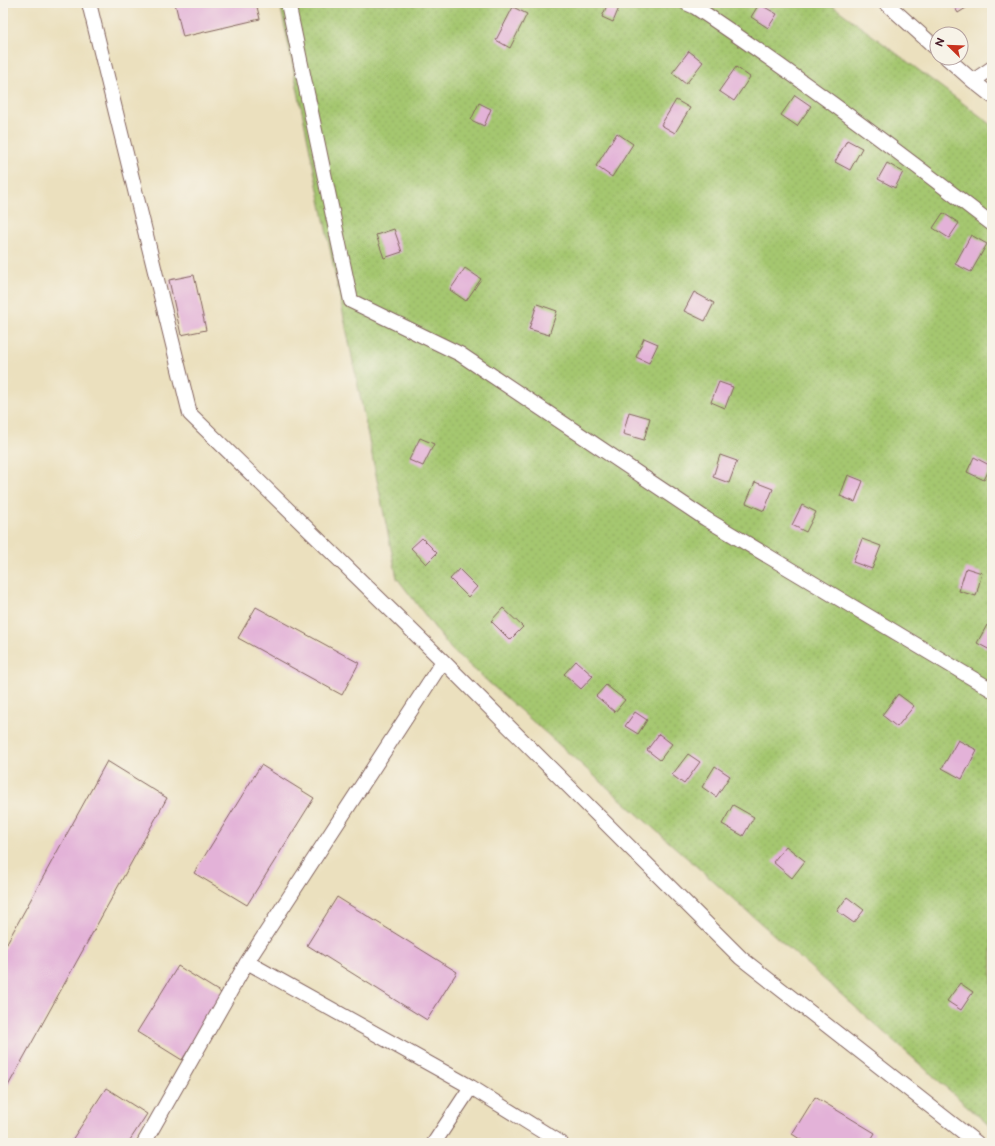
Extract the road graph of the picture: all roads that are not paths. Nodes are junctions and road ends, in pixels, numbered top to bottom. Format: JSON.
{"nodes":[{"id":1,"x":89,"y":3,"type":"edge"},
{"id":2,"x":288,"y":3,"type":"edge"},
{"id":3,"x":686,"y":3,"type":"edge"},
{"id":4,"x":886,"y":3,"type":"edge"},
{"id":5,"x":929,"y":42,"type":"edge"},
{"id":6,"x":956,"y":66,"type":"edge"},
{"id":7,"x":992,"y":68,"type":"edge"},
{"id":8,"x":973,"y":81,"type":"junction"},
{"id":9,"x":992,"y":96,"type":"edge"},
{"id":10,"x":992,"y":224,"type":"edge"},
{"id":11,"x":443,"y":661,"type":"junction"},
{"id":12,"x":992,"y":690,"type":"edge"},
{"id":13,"x":247,"y":962,"type":"junction"},
{"id":14,"x":471,"y":1087,"type":"junction"},
{"id":15,"x":144,"y":1143,"type":"edge"},
{"id":16,"x":434,"y":1143,"type":"edge"},
{"id":17,"x":561,"y":1143,"type":"edge"},
{"id":18,"x":977,"y":1143,"type":"edge"}],
"edges":[{"from":1,"to":11,"type":"lane"},
{"from":2,"to":12,"type":"lane"},
{"from":3,"to":10,"type":"lane"},
{"from":4,"to":5,"type":"lane"},
{"from":6,"to":8,"type":"lane"},
{"from":7,"to":8,"type":"lane"},
{"from":8,"to":9,"type":"lane"},
{"from":11,"to":13,"type":"lane"},
{"from":11,"to":18,"type":"lane"},
{"from":13,"to":14,"type":"lane"},
{"from":13,"to":15,"type":"lane"},
{"from":14,"to":16,"type":"lane"},
{"from":14,"to":17,"type":"lane"}]}
